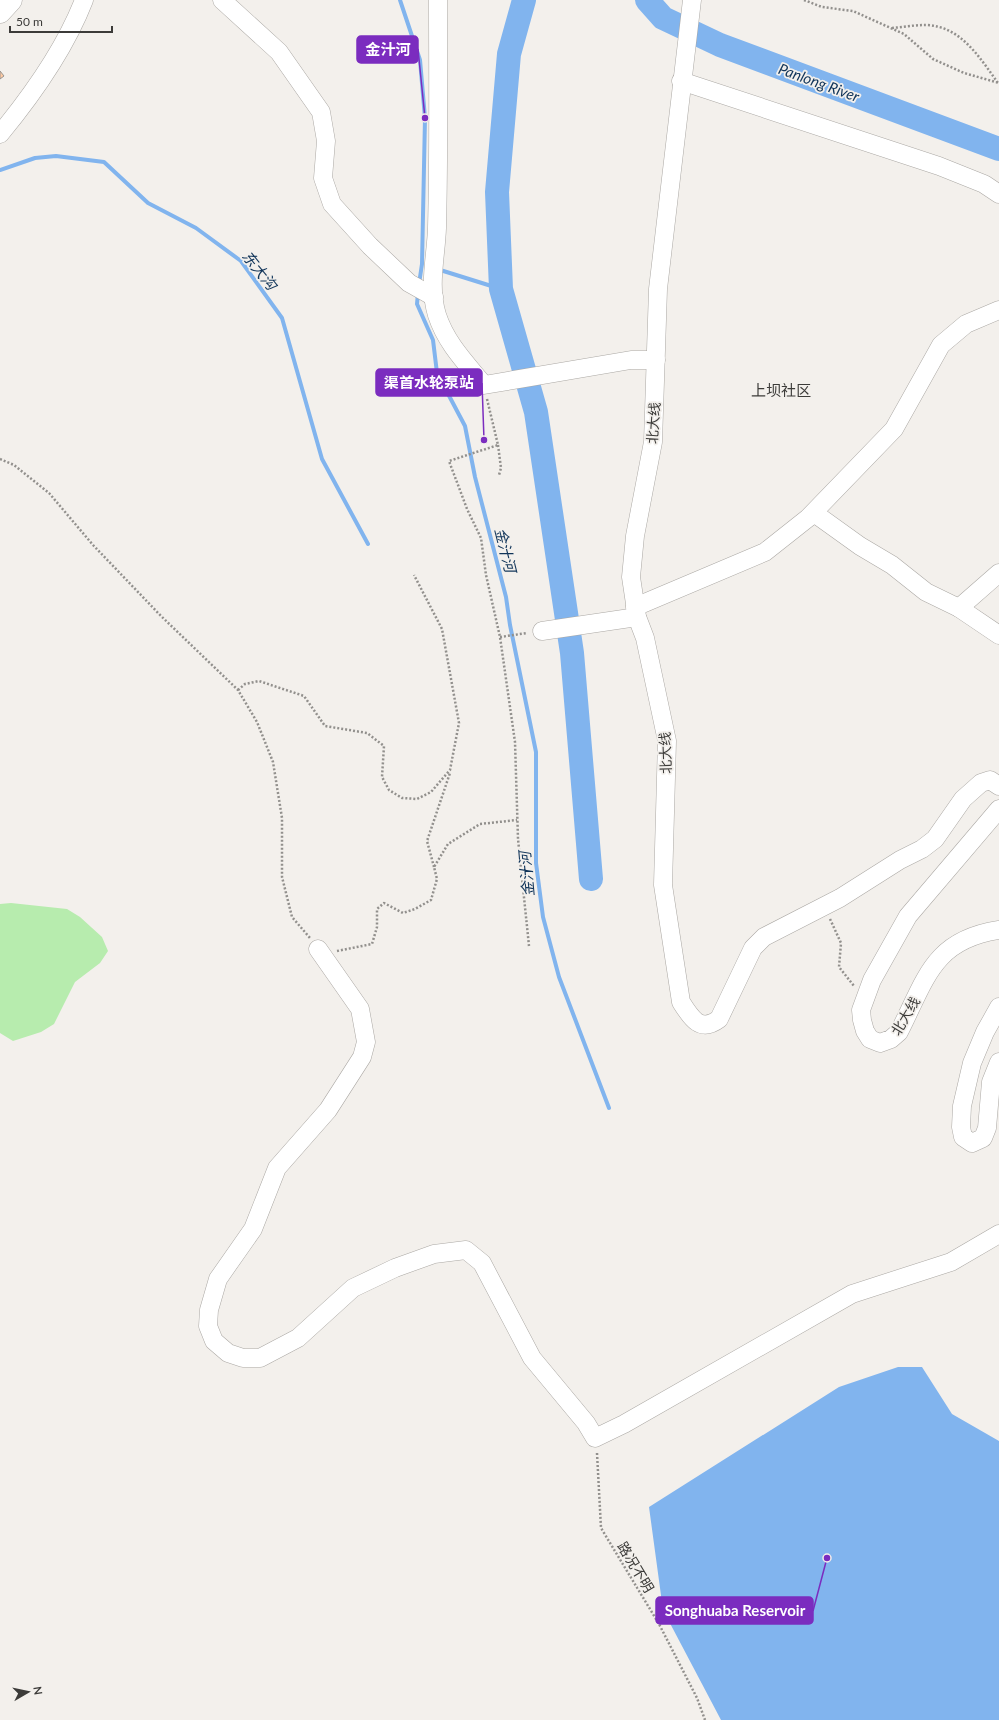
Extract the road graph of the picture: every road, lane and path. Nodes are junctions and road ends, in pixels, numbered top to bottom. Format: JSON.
{"nodes":[{"id":1,"x":11,"y":0,"type":"edge"},
{"id":2,"x":84,"y":0,"type":"edge"},
{"id":3,"x":223,"y":0,"type":"edge"},
{"id":4,"x":438,"y":0,"type":"edge"},
{"id":5,"x":692,"y":0,"type":"edge"},
{"id":6,"x":804,"y":0,"type":"edge"},
{"id":7,"x":0,"y":12,"type":"edge"},
{"id":8,"x":891,"y":28,"type":"junction"},
{"id":9,"x":682,"y":78,"type":"junction"},
{"id":10,"x":998,"y":83,"type":"edge"},
{"id":11,"x":0,"y":134,"type":"edge"},
{"id":12,"x":999,"y":194,"type":"edge"},
{"id":13,"x":430,"y":289,"type":"junction"},
{"id":14,"x":999,"y":310,"type":"edge"},
{"id":15,"x":656,"y":360,"type":"junction"},
{"id":16,"x":484,"y":385,"type":"junction"},
{"id":17,"x":498,"y":445,"type":"junction"},
{"id":18,"x":0,"y":458,"type":"edge"},
{"id":19,"x":499,"y":475,"type":"dead end"},
{"id":20,"x":814,"y":513,"type":"junction"},
{"id":21,"x":999,"y":573,"type":"edge"},
{"id":22,"x":414,"y":575,"type":"dead end"},
{"id":23,"x":959,"y":608,"type":"junction"},
{"id":24,"x":636,"y":612,"type":"junction"},
{"id":25,"x":542,"y":631,"type":"dead end"},
{"id":26,"x":518,"y":635,"type":"dead end"},
{"id":27,"x":999,"y":635,"type":"edge"},
{"id":28,"x":500,"y":637,"type":"junction"},
{"id":29,"x":238,"y":690,"type":"junction"},
{"id":30,"x":450,"y":770,"type":"junction"},
{"id":31,"x":999,"y":786,"type":"edge"},
{"id":32,"x":999,"y":809,"type":"edge"},
{"id":33,"x":517,"y":820,"type":"junction"},
{"id":34,"x":434,"y":867,"type":"junction"},
{"id":35,"x":824,"y":906,"type":"junction"},
{"id":36,"x":999,"y":930,"type":"edge"},
{"id":37,"x":529,"y":946,"type":"dead end"},
{"id":38,"x":318,"y":949,"type":"junction"},
{"id":39,"x":864,"y":1000,"type":"junction"},
{"id":40,"x":999,"y":1007,"type":"edge"},
{"id":41,"x":999,"y":1062,"type":"edge"},
{"id":42,"x":999,"y":1234,"type":"edge"},
{"id":43,"x":596,"y":1438,"type":"junction"},
{"id":44,"x":705,"y":1720,"type":"edge"}],
"edges":[{"from":1,"to":7,"type":"main road"},
{"from":2,"to":11,"type":"street"},
{"from":3,"to":13,"type":"street"},
{"from":4,"to":13,"type":"street"},
{"from":5,"to":9,"type":"street","name":"北大线"},
{"from":6,"to":8,"type":"path"},
{"from":8,"to":10,"type":"path"},
{"from":8,"to":10,"type":"path"},
{"from":9,"to":12,"type":"street"},
{"from":9,"to":15,"type":"street","name":"北大线"},
{"from":13,"to":16,"type":"street"},
{"from":14,"to":20,"type":"street"},
{"from":15,"to":16,"type":"street"},
{"from":15,"to":24,"type":"street","name":"北大线"},
{"from":16,"to":17,"type":"path"},
{"from":17,"to":19,"type":"path"},
{"from":17,"to":28,"type":"path"},
{"from":18,"to":29,"type":"path"},
{"from":20,"to":23,"type":"street"},
{"from":20,"to":24,"type":"street"},
{"from":21,"to":23,"type":"street"},
{"from":22,"to":30,"type":"path"},
{"from":23,"to":27,"type":"street"},
{"from":24,"to":25,"type":"street"},
{"from":24,"to":35,"type":"street","name":"北大线"},
{"from":26,"to":28,"type":"path"},
{"from":28,"to":33,"type":"path"},
{"from":29,"to":30,"type":"path"},
{"from":29,"to":38,"type":"path"},
{"from":30,"to":34,"type":"path"},
{"from":31,"to":35,"type":"street","name":"北大线"},
{"from":32,"to":39,"type":"street","name":"北大线"},
{"from":33,"to":34,"type":"path"},
{"from":33,"to":37,"type":"path"},
{"from":34,"to":38,"type":"path"},
{"from":35,"to":39,"type":"path"},
{"from":36,"to":39,"type":"street","name":"北大线"},
{"from":38,"to":43,"type":"street"},
{"from":40,"to":41,"type":"street"},
{"from":42,"to":43,"type":"street"},
{"from":43,"to":44,"type":"path","name":"路况不明"}]}
